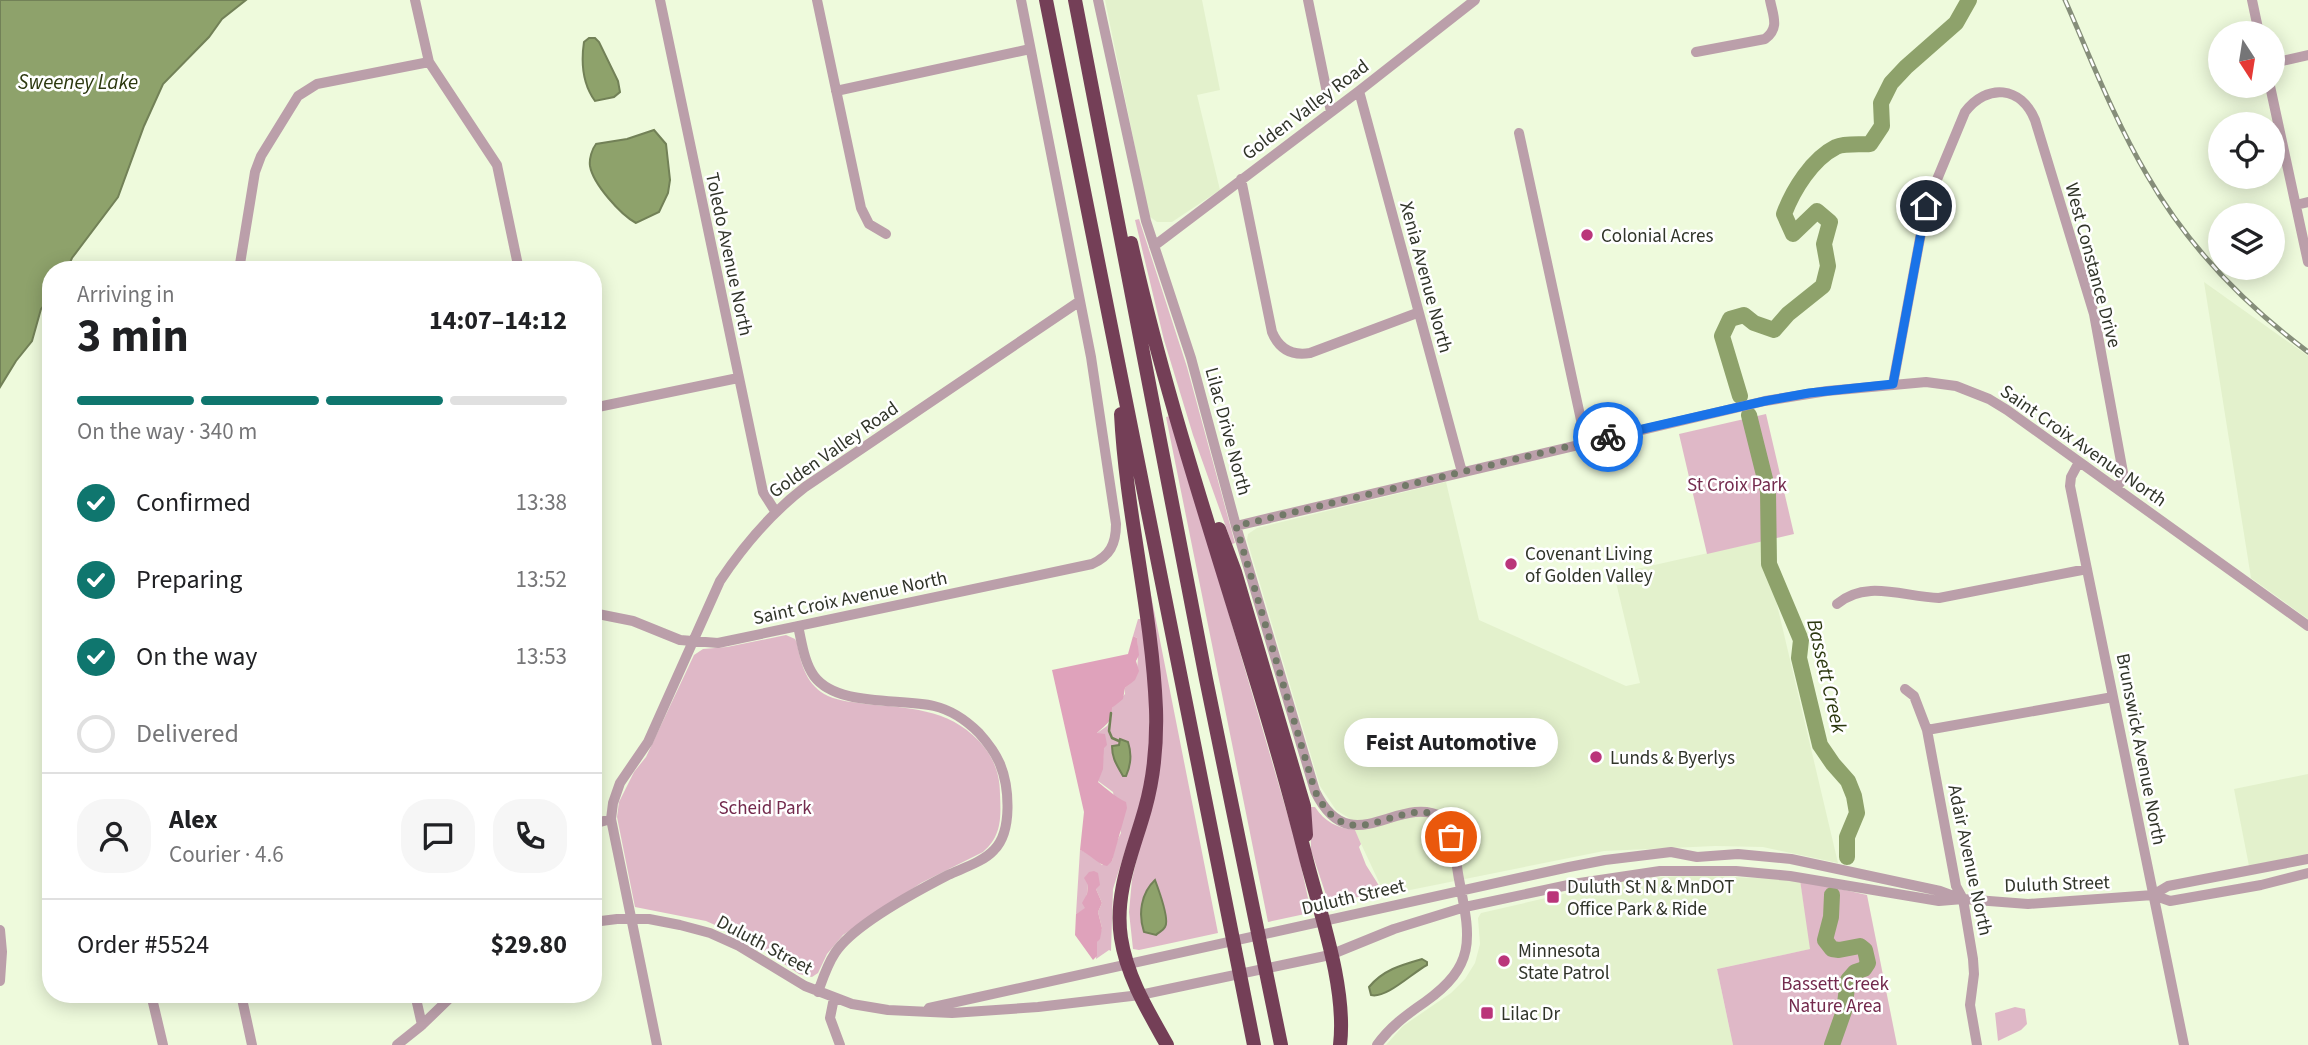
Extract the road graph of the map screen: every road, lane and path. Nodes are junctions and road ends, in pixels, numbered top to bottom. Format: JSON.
{"nodes":[{"id":1,"x":415,"y":0,"type":"edge"},
{"id":2,"x":660,"y":0,"type":"edge"},
{"id":3,"x":817,"y":0,"type":"edge"},
{"id":4,"x":1021,"y":0,"type":"edge"},
{"id":5,"x":1046,"y":0,"type":"edge"},
{"id":6,"x":1075,"y":0,"type":"edge"},
{"id":7,"x":1098,"y":0,"type":"edge"},
{"id":8,"x":1307,"y":0,"type":"edge"},
{"id":9,"x":1475,"y":0,"type":"edge"},
{"id":10,"x":1770,"y":0,"type":"edge"},
{"id":11,"x":2252,"y":0,"type":"edge"},
{"id":12,"x":2256,"y":21,"type":"edge"},
{"id":13,"x":1030,"y":49,"type":"junction"},
{"id":14,"x":1696,"y":52,"type":"dead end"},
{"id":15,"x":2308,"y":55,"type":"edge"},
{"id":16,"x":2286,"y":60,"type":"edge"},
{"id":17,"x":429,"y":62,"type":"junction"},
{"id":18,"x":836,"y":90,"type":"junction"},
{"id":19,"x":1359,"y":92,"type":"junction"},
{"id":20,"x":2273,"y":98,"type":"edge"},
{"id":21,"x":1331,"y":112,"type":"junction"},
{"id":22,"x":1519,"y":133,"type":"dead end"},
{"id":23,"x":1104,"y":148,"type":"junction"},
{"id":24,"x":1241,"y":179,"type":"junction"},
{"id":25,"x":2308,"y":202,"type":"edge"},
{"id":26,"x":2296,"y":205,"type":"junction"},
{"id":27,"x":886,"y":234,"type":"dead end"},
{"id":28,"x":1154,"y":246,"type":"junction"},
{"id":29,"x":241,"y":261,"type":"edge"},
{"id":30,"x":517,"y":261,"type":"edge"},
{"id":31,"x":2308,"y":262,"type":"edge"},
{"id":32,"x":1080,"y":301,"type":"junction"},
{"id":33,"x":1417,"y":313,"type":"junction"},
{"id":34,"x":1118,"y":364,"type":"junction"},
{"id":35,"x":738,"y":378,"type":"junction"},
{"id":36,"x":1893,"y":384,"type":"junction"},
{"id":37,"x":602,"y":406,"type":"edge"},
{"id":38,"x":1586,"y":443,"type":"junction"},
{"id":39,"x":2079,"y":462,"type":"junction"},
{"id":40,"x":1462,"y":472,"type":"junction"},
{"id":41,"x":2116,"y":488,"type":"junction"},
{"id":42,"x":775,"y":511,"type":"junction"},
{"id":43,"x":1236,"y":526,"type":"junction"},
{"id":44,"x":2087,"y":569,"type":"junction"},
{"id":45,"x":1837,"y":604,"type":"dead end"},
{"id":46,"x":602,"y":615,"type":"edge"},
{"id":47,"x":798,"y":626,"type":"junction"},
{"id":48,"x":2308,"y":626,"type":"edge"},
{"id":49,"x":693,"y":642,"type":"junction"},
{"id":50,"x":1905,"y":689,"type":"dead end"},
{"id":51,"x":2113,"y":697,"type":"junction"},
{"id":52,"x":1927,"y":730,"type":"junction"},
{"id":53,"x":611,"y":819,"type":"junction"},
{"id":54,"x":602,"y":822,"type":"edge"},
{"id":55,"x":2308,"y":859,"type":"edge"},
{"id":56,"x":2308,"y":873,"type":"edge"},
{"id":57,"x":1461,"y":890,"type":"junction"},
{"id":58,"x":2154,"y":895,"type":"junction"},
{"id":59,"x":1963,"y":899,"type":"junction"},
{"id":60,"x":1465,"y":907,"type":"junction"},
{"id":61,"x":630,"y":919,"type":"junction"},
{"id":62,"x":1321,"y":920,"type":"junction"},
{"id":63,"x":602,"y":921,"type":"edge"},
{"id":64,"x":0,"y":930,"type":"edge"},
{"id":65,"x":1331,"y":956,"type":"junction"},
{"id":66,"x":1127,"y":964,"type":"junction"},
{"id":67,"x":0,"y":981,"type":"edge"},
{"id":68,"x":818,"y":992,"type":"junction"},
{"id":69,"x":1140,"y":995,"type":"junction"},
{"id":70,"x":834,"y":998,"type":"junction"},
{"id":71,"x":153,"y":1003,"type":"edge"},
{"id":72,"x":242,"y":1003,"type":"edge"},
{"id":73,"x":417,"y":1003,"type":"edge"},
{"id":74,"x":445,"y":1003,"type":"edge"},
{"id":75,"x":918,"y":1011,"type":"junction"},
{"id":76,"x":422,"y":1025,"type":"junction"},
{"id":77,"x":163,"y":1045,"type":"edge"},
{"id":78,"x":251,"y":1045,"type":"edge"},
{"id":79,"x":397,"y":1045,"type":"edge"},
{"id":80,"x":656,"y":1045,"type":"edge"},
{"id":81,"x":840,"y":1045,"type":"edge"},
{"id":82,"x":1167,"y":1045,"type":"edge"},
{"id":83,"x":1254,"y":1045,"type":"edge"},
{"id":84,"x":1281,"y":1045,"type":"edge"},
{"id":85,"x":1340,"y":1045,"type":"edge"},
{"id":86,"x":1377,"y":1045,"type":"edge"},
{"id":87,"x":1978,"y":1045,"type":"edge"},
{"id":88,"x":2185,"y":1045,"type":"edge"}],
"edges":[{"from":1,"to":17,"type":"street"},
{"from":2,"to":35,"type":"street","name":"Toledo Avenue North"},
{"from":3,"to":18,"type":"street"},
{"from":4,"to":13,"type":"street"},
{"from":5,"to":34,"type":"highway"},
{"from":6,"to":23,"type":"highway"},
{"from":7,"to":28,"type":"street","name":"Lilac Drive North"},
{"from":8,"to":21,"type":"street"},
{"from":9,"to":19,"type":"street","name":"Golden Valley Road"},
{"from":10,"to":14,"type":"street"},
{"from":11,"to":12,"type":"street"},
{"from":13,"to":18,"type":"street"},
{"from":13,"to":32,"type":"street"},
{"from":15,"to":16,"type":"street"},
{"from":17,"to":29,"type":"street"},
{"from":17,"to":30,"type":"street"},
{"from":18,"to":27,"type":"street"},
{"from":19,"to":21,"type":"street","name":"Golden Valley Road"},
{"from":19,"to":33,"type":"street","name":"Xenia Avenue North"},
{"from":20,"to":26,"type":"street"},
{"from":21,"to":24,"type":"street","name":"Golden Valley Road"},
{"from":22,"to":38,"type":"street"},
{"from":23,"to":62,"type":"highway"},
{"from":23,"to":84,"type":"highway"},
{"from":24,"to":28,"type":"street","name":"Golden Valley Road"},
{"from":24,"to":33,"type":"street"},
{"from":25,"to":26,"type":"street"},
{"from":26,"to":31,"type":"street"},
{"from":28,"to":43,"type":"street","name":"Lilac Drive North"},
{"from":32,"to":42,"type":"street","name":"Golden Valley Road"},
{"from":32,"to":47,"type":"street","name":"Saint Croix Avenue North"},
{"from":33,"to":40,"type":"street","name":"Xenia Avenue North"},
{"from":34,"to":66,"type":"highway"},
{"from":34,"to":83,"type":"highway"},
{"from":35,"to":37,"type":"street"},
{"from":35,"to":42,"type":"street","name":"Toledo Avenue North"},
{"from":36,"to":38,"type":"street","name":"Saint Croix Avenue North"},
{"from":36,"to":39,"type":"street","name":"Saint Croix Avenue North"},
{"from":36,"to":41,"type":"street","name":"West Constance Drive"},
{"from":38,"to":40,"type":"street","name":"Saint Croix Avenue North"},
{"from":39,"to":41,"type":"street","name":"Saint Croix Avenue North"},
{"from":39,"to":44,"type":"street","name":"Brunswick Avenue North"},
{"from":40,"to":43,"type":"street","name":"Saint Croix Avenue North"},
{"from":41,"to":48,"type":"street","name":"Saint Croix Avenue North"},
{"from":42,"to":49,"type":"street","name":"Golden Valley Road"},
{"from":43,"to":57,"type":"street","name":"Lilac Drive North"},
{"from":44,"to":45,"type":"street"},
{"from":44,"to":51,"type":"street","name":"Brunswick Avenue North"},
{"from":46,"to":49,"type":"street","name":"Saint Croix Avenue North"},
{"from":47,"to":49,"type":"street","name":"Saint Croix Avenue North"},
{"from":47,"to":68,"type":"street"},
{"from":49,"to":53,"type":"street","name":"Golden Valley Road"},
{"from":50,"to":52,"type":"street","name":"Adair Avenue North"},
{"from":51,"to":52,"type":"street"},
{"from":51,"to":58,"type":"street","name":"Brunswick Avenue North"},
{"from":52,"to":59,"type":"street","name":"Adair Avenue North"},
{"from":53,"to":54,"type":"street"},
{"from":53,"to":61,"type":"street"},
{"from":55,"to":58,"type":"street","name":"Duluth Street"},
{"from":56,"to":58,"type":"street","name":"Duluth Street"},
{"from":57,"to":59,"type":"street","name":"Duluth Street"},
{"from":57,"to":60,"type":"street","name":"Lilac Drive North"},
{"from":57,"to":62,"type":"street","name":"Duluth Street"},
{"from":58,"to":59,"type":"street","name":"Duluth Street"},
{"from":58,"to":88,"type":"street","name":"Brunswick Avenue North"},
{"from":59,"to":60,"type":"street","name":"Duluth Street"},
{"from":59,"to":87,"type":"street","name":"Adair Avenue North"},
{"from":60,"to":65,"type":"street","name":"Duluth Street"},
{"from":60,"to":86,"type":"street","name":"Lilac Drive North"},
{"from":61,"to":63,"type":"street","name":"Duluth Street"},
{"from":61,"to":68,"type":"street","name":"Duluth Street"},
{"from":61,"to":80,"type":"street"},
{"from":62,"to":65,"type":"highway"},
{"from":62,"to":66,"type":"street","name":"Duluth Street"},
{"from":64,"to":67,"type":"street"},
{"from":65,"to":69,"type":"street","name":"Duluth Street"},
{"from":65,"to":85,"type":"highway"},
{"from":66,"to":69,"type":"highway"},
{"from":66,"to":75,"type":"street","name":"Duluth Street"},
{"from":68,"to":70,"type":"street","name":"Duluth Street"},
{"from":69,"to":75,"type":"street","name":"Duluth Street"},
{"from":69,"to":82,"type":"highway"},
{"from":70,"to":75,"type":"street","name":"Duluth Street"},
{"from":70,"to":81,"type":"street"},
{"from":71,"to":77,"type":"street"},
{"from":72,"to":78,"type":"street"},
{"from":73,"to":76,"type":"street"},
{"from":74,"to":76,"type":"street"},
{"from":76,"to":79,"type":"street"}]}
